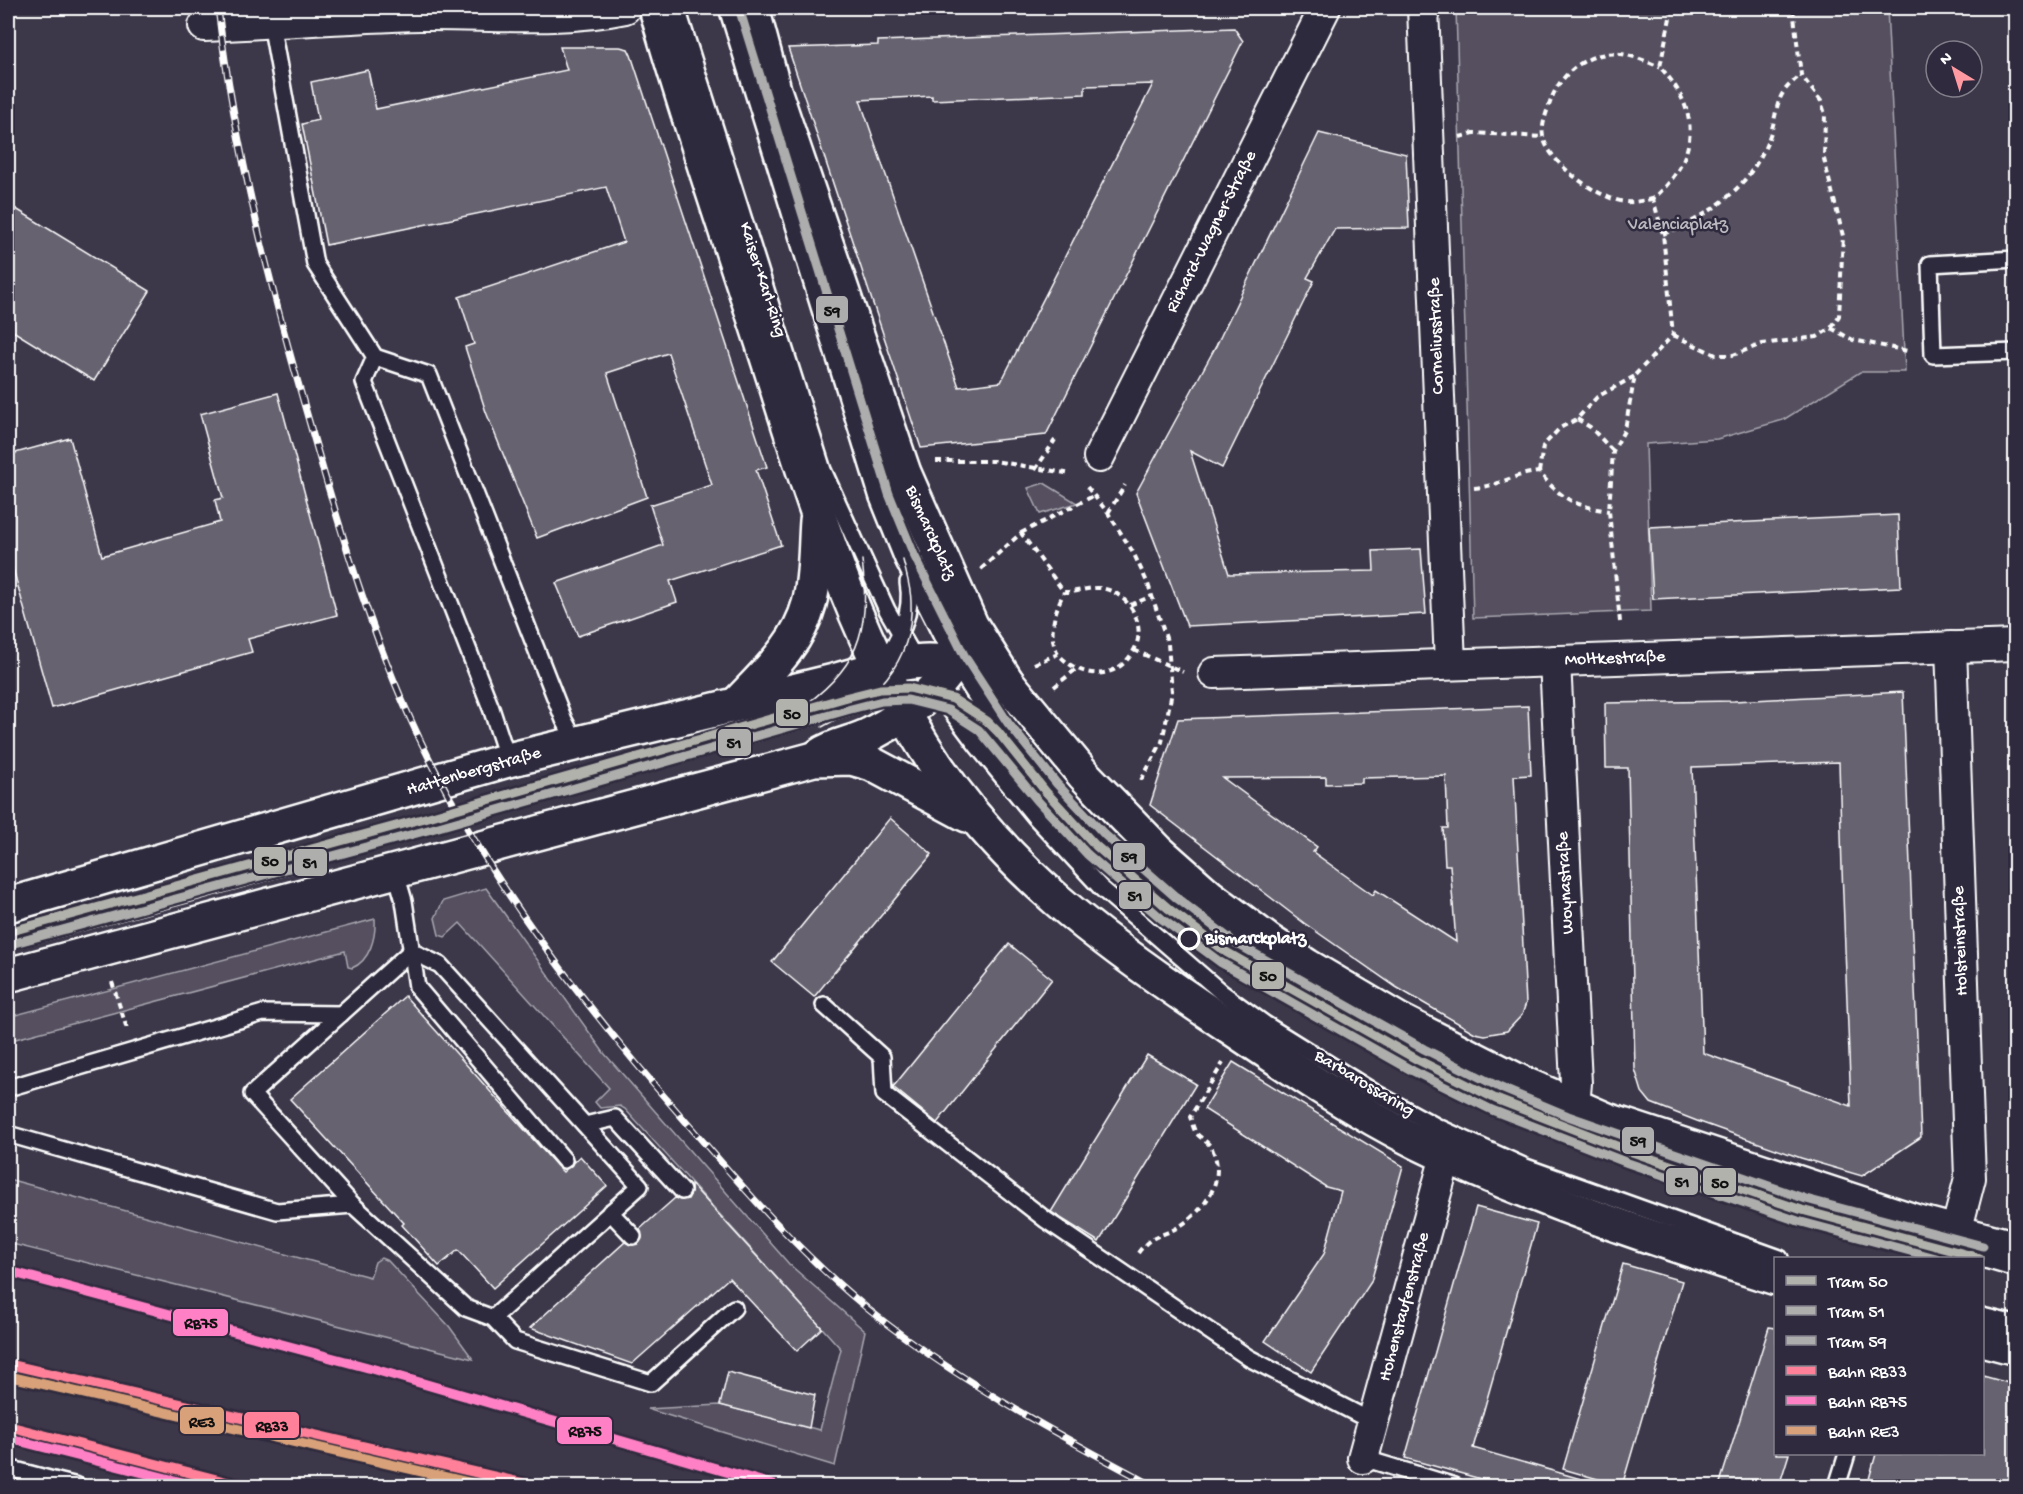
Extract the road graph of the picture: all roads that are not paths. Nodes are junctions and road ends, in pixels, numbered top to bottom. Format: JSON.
{"nodes":[{"id":1,"x":626,"y":8,"type":"edge"},
{"id":2,"x":656,"y":8,"type":"edge"},
{"id":3,"x":677,"y":8,"type":"edge"},
{"id":4,"x":727,"y":8,"type":"edge"},
{"id":5,"x":752,"y":8,"type":"edge"},
{"id":6,"x":1325,"y":8,"type":"edge"},
{"id":7,"x":1424,"y":8,"type":"edge"},
{"id":8,"x":414,"y":11,"type":"edge"},
{"id":9,"x":475,"y":12,"type":"edge"},
{"id":10,"x":364,"y":13,"type":"edge"},
{"id":11,"x":283,"y":15,"type":"edge"},
{"id":12,"x":204,"y":26,"type":"dead end"},
{"id":13,"x":2016,"y":259,"type":"edge"},
{"id":14,"x":2016,"y":352,"type":"edge"},
{"id":15,"x":375,"y":357,"type":"junction"},
{"id":16,"x":1086,"y":470,"type":"road end"},
{"id":17,"x":818,"y":516,"type":"junction"},
{"id":18,"x":903,"y":560,"type":"junction"},
{"id":19,"x":970,"y":625,"type":"junction"},
{"id":20,"x":2016,"y":645,"type":"edge"},
{"id":21,"x":908,"y":647,"type":"junction"},
{"id":22,"x":1951,"y":647,"type":"junction"},
{"id":23,"x":1555,"y":661,"type":"junction"},
{"id":24,"x":955,"y":663,"type":"junction"},
{"id":25,"x":1450,"y":664,"type":"junction"},
{"id":26,"x":882,"y":666,"type":"junction"},
{"id":27,"x":1199,"y":673,"type":"road end"},
{"id":28,"x":1017,"y":675,"type":"junction"},
{"id":29,"x":921,"y":700,"type":"junction"},
{"id":30,"x":737,"y":704,"type":"junction"},
{"id":31,"x":816,"y":716,"type":"junction"},
{"id":32,"x":998,"y":731,"type":"junction"},
{"id":33,"x":577,"y":744,"type":"junction"},
{"id":34,"x":814,"y":759,"type":"junction"},
{"id":35,"x":508,"y":760,"type":"junction"},
{"id":36,"x":986,"y":829,"type":"junction"},
{"id":37,"x":395,"y":870,"type":"junction"},
{"id":38,"x":8,"y":905,"type":"edge"},
{"id":39,"x":8,"y":941,"type":"edge"},
{"id":40,"x":411,"y":951,"type":"junction"},
{"id":41,"x":8,"y":975,"type":"edge"},
{"id":42,"x":824,"y":1005,"type":"dead end"},
{"id":43,"x":341,"y":1014,"type":"junction"},
{"id":44,"x":8,"y":1088,"type":"edge"},
{"id":45,"x":1574,"y":1106,"type":"junction"},
{"id":46,"x":585,"y":1125,"type":"junction"},
{"id":47,"x":8,"y":1134,"type":"edge"},
{"id":48,"x":1446,"y":1156,"type":"junction"},
{"id":49,"x":564,"y":1160,"type":"dead end"},
{"id":50,"x":682,"y":1191,"type":"dead end"},
{"id":51,"x":353,"y":1205,"type":"junction"},
{"id":52,"x":610,"y":1212,"type":"junction"},
{"id":53,"x":1956,"y":1232,"type":"junction"},
{"id":54,"x":633,"y":1236,"type":"dead end"},
{"id":55,"x":2016,"y":1248,"type":"edge"},
{"id":56,"x":1777,"y":1257,"type":"edge"},
{"id":57,"x":1974,"y":1257,"type":"edge"},
{"id":58,"x":1984,"y":1260,"type":"edge"},
{"id":59,"x":2016,"y":1269,"type":"edge"},
{"id":60,"x":1774,"y":1277,"type":"edge"},
{"id":61,"x":734,"y":1308,"type":"dead end"},
{"id":62,"x":1984,"y":1316,"type":"edge"},
{"id":63,"x":493,"y":1318,"type":"junction"},
{"id":64,"x":2016,"y":1324,"type":"edge"},
{"id":65,"x":1984,"y":1339,"type":"edge"},
{"id":66,"x":2016,"y":1348,"type":"edge"},
{"id":67,"x":1373,"y":1422,"type":"junction"},
{"id":68,"x":1847,"y":1455,"type":"edge"},
{"id":69,"x":1363,"y":1458,"type":"joint"},
{"id":70,"x":8,"y":1468,"type":"edge"},
{"id":71,"x":57,"y":1484,"type":"edge"},
{"id":72,"x":78,"y":1486,"type":"edge"},
{"id":73,"x":1455,"y":1486,"type":"edge"},
{"id":74,"x":1837,"y":1486,"type":"edge"}],
"edges":[{"from":1,"to":9,"type":"street"},
{"from":2,"to":17,"type":"street","name":"Kaiser-Karl-Ring"},
{"from":3,"to":21,"type":"lane","name":"Kaiser-Karl-Ring"},
{"from":4,"to":18,"type":"lane","name":"Bismarckplatz"},
{"from":5,"to":19,"type":"street","name":"Bismarckplatz"},
{"from":6,"to":16,"type":"street","name":"Richard-Wagner-Straße"},
{"from":7,"to":25,"type":"street","name":"Corneliusstraße"},
{"from":8,"to":9,"type":"street"},
{"from":8,"to":10,"type":"street"},
{"from":10,"to":11,"type":"street"},
{"from":11,"to":12,"type":"street"},
{"from":11,"to":15,"type":"lane"},
{"from":13,"to":14,"type":"lane"},
{"from":15,"to":33,"type":"lane"},
{"from":15,"to":35,"type":"lane"},
{"from":17,"to":26,"type":"street"},
{"from":17,"to":30,"type":"street"},
{"from":18,"to":21,"type":"lane","name":"Bismarckplatz"},
{"from":18,"to":24,"type":"lane","name":"Bismarckplatz"},
{"from":19,"to":24,"type":"street"},
{"from":19,"to":28,"type":"street","name":"Bismarckplatz"},
{"from":20,"to":22,"type":"street","name":"Moltkestraße"},
{"from":21,"to":24,"type":"street","name":"Bismarckplatz"},
{"from":21,"to":26,"type":"street","name":"Bismarckplatz"},
{"from":21,"to":29,"type":"lane"},
{"from":22,"to":23,"type":"street","name":"Moltkestraße"},
{"from":22,"to":53,"type":"street","name":"Holsteinstraße"},
{"from":23,"to":25,"type":"street","name":"Moltkestraße"},
{"from":23,"to":45,"type":"street","name":"Woynastraße"},
{"from":24,"to":28,"type":"street","name":"Bismarckplatz"},
{"from":24,"to":29,"type":"street"},
{"from":24,"to":32,"type":"lane","name":"Bismarckplatz"},
{"from":25,"to":27,"type":"street","name":"Moltkestraße"},
{"from":26,"to":29,"type":"street"},
{"from":26,"to":30,"type":"street","name":"Bismarckplatz"},
{"from":26,"to":31,"type":"lane"},
{"from":28,"to":45,"type":"street","name":"Bismarckplatz"},
{"from":29,"to":31,"type":"lane","name":"Bismarckplatz"},
{"from":29,"to":32,"type":"lane","name":"Bismarckplatz"},
{"from":29,"to":34,"type":"street"},
{"from":29,"to":36,"type":"street"},
{"from":29,"to":56,"type":"lane","name":"Barbarossaring"},
{"from":30,"to":33,"type":"street","name":"Hattenbergstraße"},
{"from":31,"to":39,"type":"lane","name":"Hattenbergstraße"},
{"from":32,"to":57,"type":"lane","name":"Bismarckplatz"},
{"from":33,"to":35,"type":"street","name":"Hattenbergstraße"},
{"from":34,"to":36,"type":"street"},
{"from":34,"to":37,"type":"street"},
{"from":35,"to":38,"type":"street","name":"Hattenbergstraße"},
{"from":36,"to":48,"type":"street","name":"Barbarossaring"},
{"from":37,"to":40,"type":"lane"},
{"from":37,"to":41,"type":"street"},
{"from":40,"to":43,"type":"lane"},
{"from":40,"to":46,"type":"lane"},
{"from":40,"to":49,"type":"lane"},
{"from":42,"to":67,"type":"lane"},
{"from":43,"to":44,"type":"lane"},
{"from":43,"to":51,"type":"lane"},
{"from":45,"to":53,"type":"street"},
{"from":46,"to":50,"type":"lane"},
{"from":46,"to":52,"type":"lane"},
{"from":47,"to":51,"type":"lane"},
{"from":48,"to":60,"type":"street","name":"Barbarossaring"},
{"from":48,"to":67,"type":"street","name":"Hohenstaufenstraße"},
{"from":51,"to":63,"type":"lane"},
{"from":52,"to":54,"type":"lane"},
{"from":52,"to":63,"type":"lane"},
{"from":53,"to":55,"type":"street"},
{"from":58,"to":59,"type":"lane"},
{"from":61,"to":63,"type":"lane"},
{"from":62,"to":64,"type":"lane"},
{"from":65,"to":66,"type":"street"},
{"from":67,"to":69,"type":"street","name":"Hohenstaufenstraße"},
{"from":68,"to":74,"type":"lane"},
{"from":69,"to":73,"type":"lane"},
{"from":70,"to":71,"type":"lane"},
{"from":71,"to":72,"type":"lane"}]}
